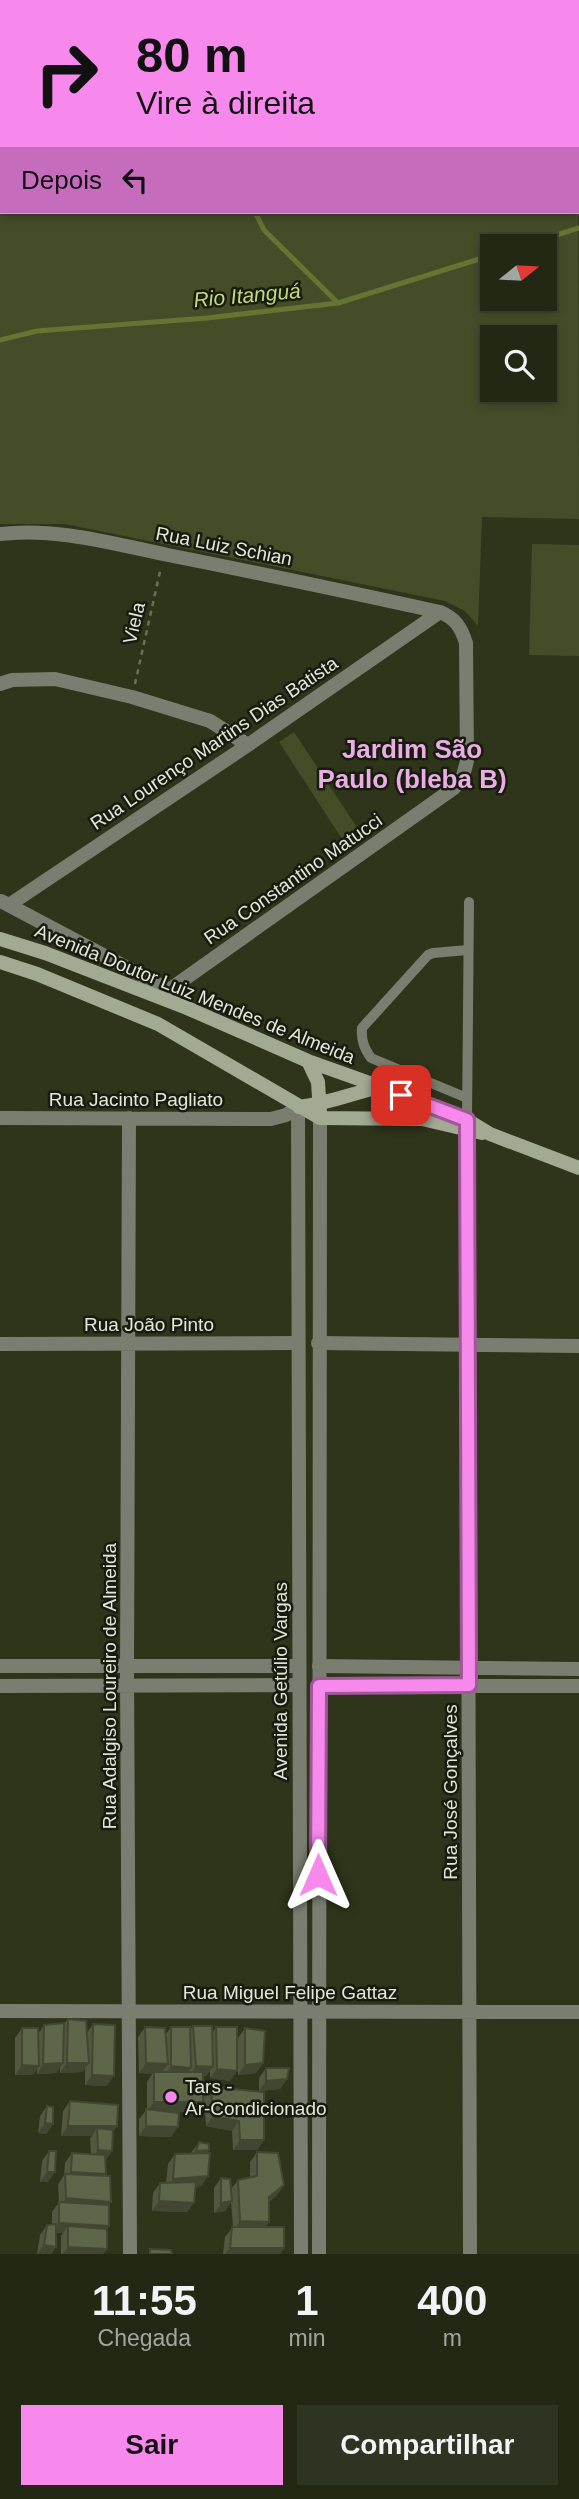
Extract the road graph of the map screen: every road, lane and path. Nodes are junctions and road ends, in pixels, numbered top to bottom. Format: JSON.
{"nodes":[{"id":1,"x":0,"y":534,"type":"edge"},
{"id":2,"x":164,"y":554,"type":"junction"},
{"id":3,"x":440,"y":612,"type":"junction"},
{"id":4,"x":0,"y":684,"type":"edge"},
{"id":5,"x":132,"y":697,"type":"junction"},
{"id":6,"x":248,"y":745,"type":"junction"},
{"id":7,"x":469,"y":902,"type":"dead end"},
{"id":8,"x":4,"y":903,"type":"edge"},
{"id":9,"x":0,"y":939,"type":"edge"},
{"id":10,"x":468,"y":950,"type":"junction"},
{"id":11,"x":0,"y":962,"type":"edge"},
{"id":12,"x":134,"y":980,"type":"junction"},
{"id":13,"x":169,"y":990,"type":"junction"},
{"id":14,"x":187,"y":1008,"type":"junction"},
{"id":15,"x":308,"y":1061,"type":"junction"},
{"id":16,"x":380,"y":1087,"type":"junction"},
{"id":17,"x":277,"y":1095,"type":"junction"},
{"id":18,"x":467,"y":1098,"type":"junction"},
{"id":19,"x":298,"y":1107,"type":"junction"},
{"id":20,"x":320,"y":1111,"type":"junction"},
{"id":21,"x":0,"y":1118,"type":"edge"},
{"id":22,"x":129,"y":1118,"type":"junction"},
{"id":23,"x":271,"y":1119,"type":"junction"},
{"id":24,"x":467,"y":1126,"type":"junction"},
{"id":25,"x":579,"y":1168,"type":"edge"},
{"id":26,"x":298,"y":1343,"type":"junction"},
{"id":27,"x":318,"y":1343,"type":"junction"},
{"id":28,"x":0,"y":1344,"type":"edge"},
{"id":29,"x":129,"y":1344,"type":"junction"},
{"id":30,"x":468,"y":1345,"type":"junction"},
{"id":31,"x":579,"y":1346,"type":"edge"},
{"id":32,"x":0,"y":1666,"type":"edge"},
{"id":33,"x":299,"y":1666,"type":"junction"},
{"id":34,"x":319,"y":1666,"type":"junction"},
{"id":35,"x":127,"y":1667,"type":"junction"},
{"id":36,"x":469,"y":1668,"type":"junction"},
{"id":37,"x":579,"y":1669,"type":"edge"},
{"id":38,"x":127,"y":1685,"type":"junction"},
{"id":39,"x":299,"y":1685,"type":"junction"},
{"id":40,"x":469,"y":1685,"type":"junction"},
{"id":41,"x":0,"y":1686,"type":"edge"},
{"id":42,"x":319,"y":1686,"type":"junction"},
{"id":43,"x":579,"y":1686,"type":"edge"},
{"id":44,"x":0,"y":2011,"type":"edge"},
{"id":45,"x":129,"y":2011,"type":"junction"},
{"id":46,"x":318,"y":2011,"type":"junction"},
{"id":47,"x":300,"y":2012,"type":"junction"},
{"id":48,"x":470,"y":2012,"type":"junction"},
{"id":49,"x":579,"y":2012,"type":"edge"},
{"id":50,"x":130,"y":2254,"type":"edge"},
{"id":51,"x":301,"y":2254,"type":"edge"},
{"id":52,"x":319,"y":2254,"type":"edge"},
{"id":53,"x":471,"y":2254,"type":"edge"}],
"edges":[{"from":1,"to":2,"type":"street","name":"Rua Luiz Schian"},
{"from":2,"to":3,"type":"street","name":"Rua Luiz Schian"},
{"from":2,"to":5,"type":"path","name":"Viela"},
{"from":3,"to":6,"type":"street","name":"Rua Lourenço Martins Dias Batista"},
{"from":3,"to":13,"type":"street","name":"Rua Constantino Matucci"},
{"from":4,"to":5,"type":"street"},
{"from":5,"to":6,"type":"street"},
{"from":6,"to":8,"type":"street","name":"Rua Lourenço Martins Dias Batista"},
{"from":7,"to":10,"type":"lane"},
{"from":8,"to":12,"type":"street"},
{"from":9,"to":12,"type":"main road","name":"Avenida Doutor Luiz Mendes de Almeida"},
{"from":10,"to":18,"type":"lane"},
{"from":10,"to":18,"type":"lane"},
{"from":11,"to":17,"type":"main road","name":"Avenida Doutor Luiz Mendes de Almeida"},
{"from":12,"to":13,"type":"street"},
{"from":12,"to":14,"type":"main road","name":"Avenida Doutor Luiz Mendes de Almeida"},
{"from":13,"to":14,"type":"street"},
{"from":14,"to":15,"type":"main road","name":"Avenida Doutor Luiz Mendes de Almeida"},
{"from":15,"to":16,"type":"main road","name":"Avenida Doutor Luiz Mendes de Almeida"},
{"from":15,"to":20,"type":"main road"},
{"from":16,"to":20,"type":"main road"},
{"from":16,"to":24,"type":"main road","name":"Avenida Doutor Luiz Mendes de Almeida"},
{"from":17,"to":19,"type":"main road","name":"Avenida Doutor Luiz Mendes de Almeida"},
{"from":17,"to":23,"type":"street"},
{"from":18,"to":24,"type":"lane"},
{"from":19,"to":20,"type":"main road","name":"Avenida Doutor Luiz Mendes de Almeida"},
{"from":19,"to":23,"type":"street","name":"Rua Jacinto Pagliato"},
{"from":19,"to":26,"type":"street","name":"Avenida Getúlio Vargas"},
{"from":20,"to":24,"type":"main road","name":"Avenida Doutor Luiz Mendes de Almeida"},
{"from":20,"to":27,"type":"street","name":"Avenida Getúlio Vargas"},
{"from":21,"to":22,"type":"street","name":"Rua Jacinto Pagliato"},
{"from":22,"to":23,"type":"street","name":"Rua Jacinto Pagliato"},
{"from":22,"to":29,"type":"street","name":"Rua Adalgiso Loureiro de Almeida"},
{"from":24,"to":25,"type":"main road","name":"Avenida Doutor Luiz Mendes de Almeida"},
{"from":24,"to":30,"type":"street","name":"Rua José Gonçalves"},
{"from":26,"to":27,"type":"street","name":"Rua João Pinto"},
{"from":26,"to":29,"type":"street","name":"Rua João Pinto"},
{"from":26,"to":33,"type":"street","name":"Avenida Getúlio Vargas"},
{"from":27,"to":30,"type":"street"},
{"from":27,"to":34,"type":"street","name":"Avenida Getúlio Vargas"},
{"from":28,"to":29,"type":"street","name":"Rua João Pinto"},
{"from":29,"to":35,"type":"street","name":"Rua Adalgiso Loureiro de Almeida"},
{"from":30,"to":31,"type":"street"},
{"from":30,"to":36,"type":"street","name":"Rua José Gonçalves"},
{"from":32,"to":35,"type":"street"},
{"from":33,"to":34,"type":"street"},
{"from":33,"to":35,"type":"street"},
{"from":33,"to":39,"type":"street","name":"Avenida Getúlio Vargas"},
{"from":34,"to":36,"type":"street"},
{"from":34,"to":42,"type":"street","name":"Avenida Getúlio Vargas"},
{"from":35,"to":38,"type":"street","name":"Rua Adalgiso Loureiro de Almeida"},
{"from":36,"to":37,"type":"street"},
{"from":36,"to":40,"type":"street","name":"Rua José Gonçalves"},
{"from":38,"to":39,"type":"street"},
{"from":38,"to":41,"type":"street"},
{"from":38,"to":45,"type":"street","name":"Rua Adalgiso Loureiro de Almeida"},
{"from":39,"to":42,"type":"street"},
{"from":39,"to":47,"type":"street","name":"Avenida Getúlio Vargas"},
{"from":40,"to":42,"type":"street"},
{"from":40,"to":43,"type":"street"},
{"from":40,"to":48,"type":"street","name":"Rua José Gonçalves"},
{"from":42,"to":46,"type":"street","name":"Avenida Getúlio Vargas"},
{"from":44,"to":45,"type":"street","name":"Rua Miguel Felipe Gattaz"},
{"from":45,"to":47,"type":"street","name":"Rua Miguel Felipe Gattaz"},
{"from":45,"to":50,"type":"street","name":"Rua Adalgiso Loureiro de Almeida"},
{"from":46,"to":47,"type":"street","name":"Rua Miguel Felipe Gattaz"},
{"from":46,"to":48,"type":"street","name":"Rua Miguel Felipe Gattaz"},
{"from":46,"to":52,"type":"street","name":"Avenida Getúlio Vargas"},
{"from":47,"to":51,"type":"street","name":"Avenida Getúlio Vargas"},
{"from":48,"to":49,"type":"street","name":"Rua Miguel Felipe Gattaz"},
{"from":48,"to":53,"type":"street","name":"Rua José Gonçalves"}]}
